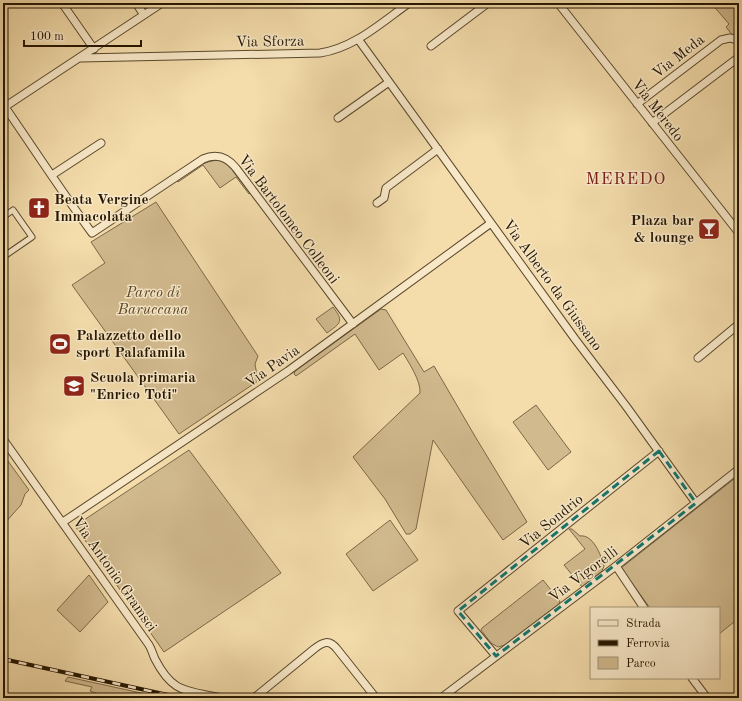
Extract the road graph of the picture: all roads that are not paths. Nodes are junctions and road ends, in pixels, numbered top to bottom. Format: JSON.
{"nodes":[{"id":1,"x":62,"y":3,"type":"edge"},
{"id":2,"x":136,"y":3,"type":"edge"},
{"id":3,"x":162,"y":3,"type":"edge"},
{"id":4,"x":409,"y":3,"type":"edge"},
{"id":5,"x":488,"y":3,"type":"edge"},
{"id":6,"x":558,"y":3,"type":"edge"},
{"id":7,"x":144,"y":15,"type":"junction"},
{"id":8,"x":358,"y":39,"type":"junction"},
{"id":9,"x":739,"y":40,"type":"edge"},
{"id":10,"x":101,"y":44,"type":"junction"},
{"id":11,"x":431,"y":46,"type":"dead end"},
{"id":12,"x":94,"y":49,"type":"junction"},
{"id":13,"x":118,"y":57,"type":"junction"},
{"id":14,"x":739,"y":57,"type":"edge"},
{"id":15,"x":81,"y":58,"type":"junction"},
{"id":16,"x":389,"y":82,"type":"junction"},
{"id":17,"x":637,"y":104,"type":"junction"},
{"id":18,"x":4,"y":107,"type":"edge"},
{"id":19,"x":338,"y":118,"type":"dead end"},
{"id":20,"x":652,"y":123,"type":"junction"},
{"id":21,"x":101,"y":143,"type":"dead end"},
{"id":22,"x":438,"y":149,"type":"junction"},
{"id":23,"x":52,"y":175,"type":"junction"},
{"id":24,"x":377,"y":203,"type":"dead end"},
{"id":25,"x":3,"y":217,"type":"edge"},
{"id":26,"x":492,"y":223,"type":"junction"},
{"id":27,"x":739,"y":233,"type":"edge"},
{"id":28,"x":3,"y":257,"type":"edge"},
{"id":29,"x":353,"y":324,"type":"junction"},
{"id":30,"x":739,"y":324,"type":"edge"},
{"id":31,"x":698,"y":358,"type":"dead end"},
{"id":32,"x":3,"y":439,"type":"edge"},
{"id":33,"x":659,"y":451,"type":"junction"},
{"id":34,"x":739,"y":470,"type":"edge"},
{"id":35,"x":696,"y":503,"type":"junction"},
{"id":36,"x":63,"y":522,"type":"junction"},
{"id":37,"x":616,"y":566,"type":"junction"},
{"id":38,"x":643,"y":607,"type":"edge"},
{"id":39,"x":496,"y":656,"type":"junction"},
{"id":40,"x":693,"y":679,"type":"edge"},
{"id":41,"x":221,"y":698,"type":"edge"},
{"id":42,"x":254,"y":698,"type":"edge"},
{"id":43,"x":376,"y":698,"type":"edge"},
{"id":44,"x":441,"y":698,"type":"edge"},
{"id":45,"x":707,"y":698,"type":"edge"}],
"edges":[{"from":1,"to":12,"type":"street"},
{"from":2,"to":7,"type":"street"},
{"from":3,"to":7,"type":"street"},
{"from":4,"to":8,"type":"street","name":"Via Sforza"},
{"from":5,"to":11,"type":"street"},
{"from":6,"to":17,"type":"street","name":"Via Meredo"},
{"from":7,"to":10,"type":"street"},
{"from":8,"to":13,"type":"street","name":"Via Sforza"},
{"from":8,"to":16,"type":"street","name":"Via Alberto da Giussano"},
{"from":9,"to":17,"type":"street","name":"Via Meda"},
{"from":10,"to":12,"type":"street"},
{"from":10,"to":13,"type":"street"},
{"from":12,"to":15,"type":"street"},
{"from":13,"to":15,"type":"street","name":"Via Sforza"},
{"from":14,"to":20,"type":"street"},
{"from":15,"to":18,"type":"street"},
{"from":16,"to":19,"type":"street"},
{"from":16,"to":22,"type":"street","name":"Via Alberto da Giussano"},
{"from":17,"to":20,"type":"street","name":"Via Meredo"},
{"from":18,"to":23,"type":"street","name":"Via Bartolomeo Colleoni"},
{"from":20,"to":27,"type":"street","name":"Via Meredo"},
{"from":21,"to":23,"type":"street"},
{"from":22,"to":24,"type":"street"},
{"from":22,"to":26,"type":"street","name":"Via Alberto da Giussano"},
{"from":23,"to":29,"type":"street","name":"Via Bartolomeo Colleoni"},
{"from":25,"to":28,"type":"street"},
{"from":26,"to":29,"type":"street","name":"Via Pavia"},
{"from":26,"to":33,"type":"street","name":"Via Alberto da Giussano"},
{"from":29,"to":36,"type":"street","name":"Via Pavia"},
{"from":30,"to":31,"type":"street"},
{"from":32,"to":36,"type":"street","name":"Via Antonio Gramsci"},
{"from":33,"to":35,"type":"street","name":"Via Alberto da Giussano"},
{"from":33,"to":39,"type":"street","name":"Via Sondrio"},
{"from":34,"to":35,"type":"street","name":"Via Vigorelli"},
{"from":35,"to":37,"type":"street","name":"Via Vigorelli"},
{"from":36,"to":41,"type":"street","name":"Via Antonio Gramsci"},
{"from":37,"to":38,"type":"street"},
{"from":37,"to":39,"type":"street","name":"Via Vigorelli"},
{"from":39,"to":44,"type":"street","name":"Via Vigorelli"},
{"from":40,"to":45,"type":"street"},
{"from":42,"to":43,"type":"street"}]}
